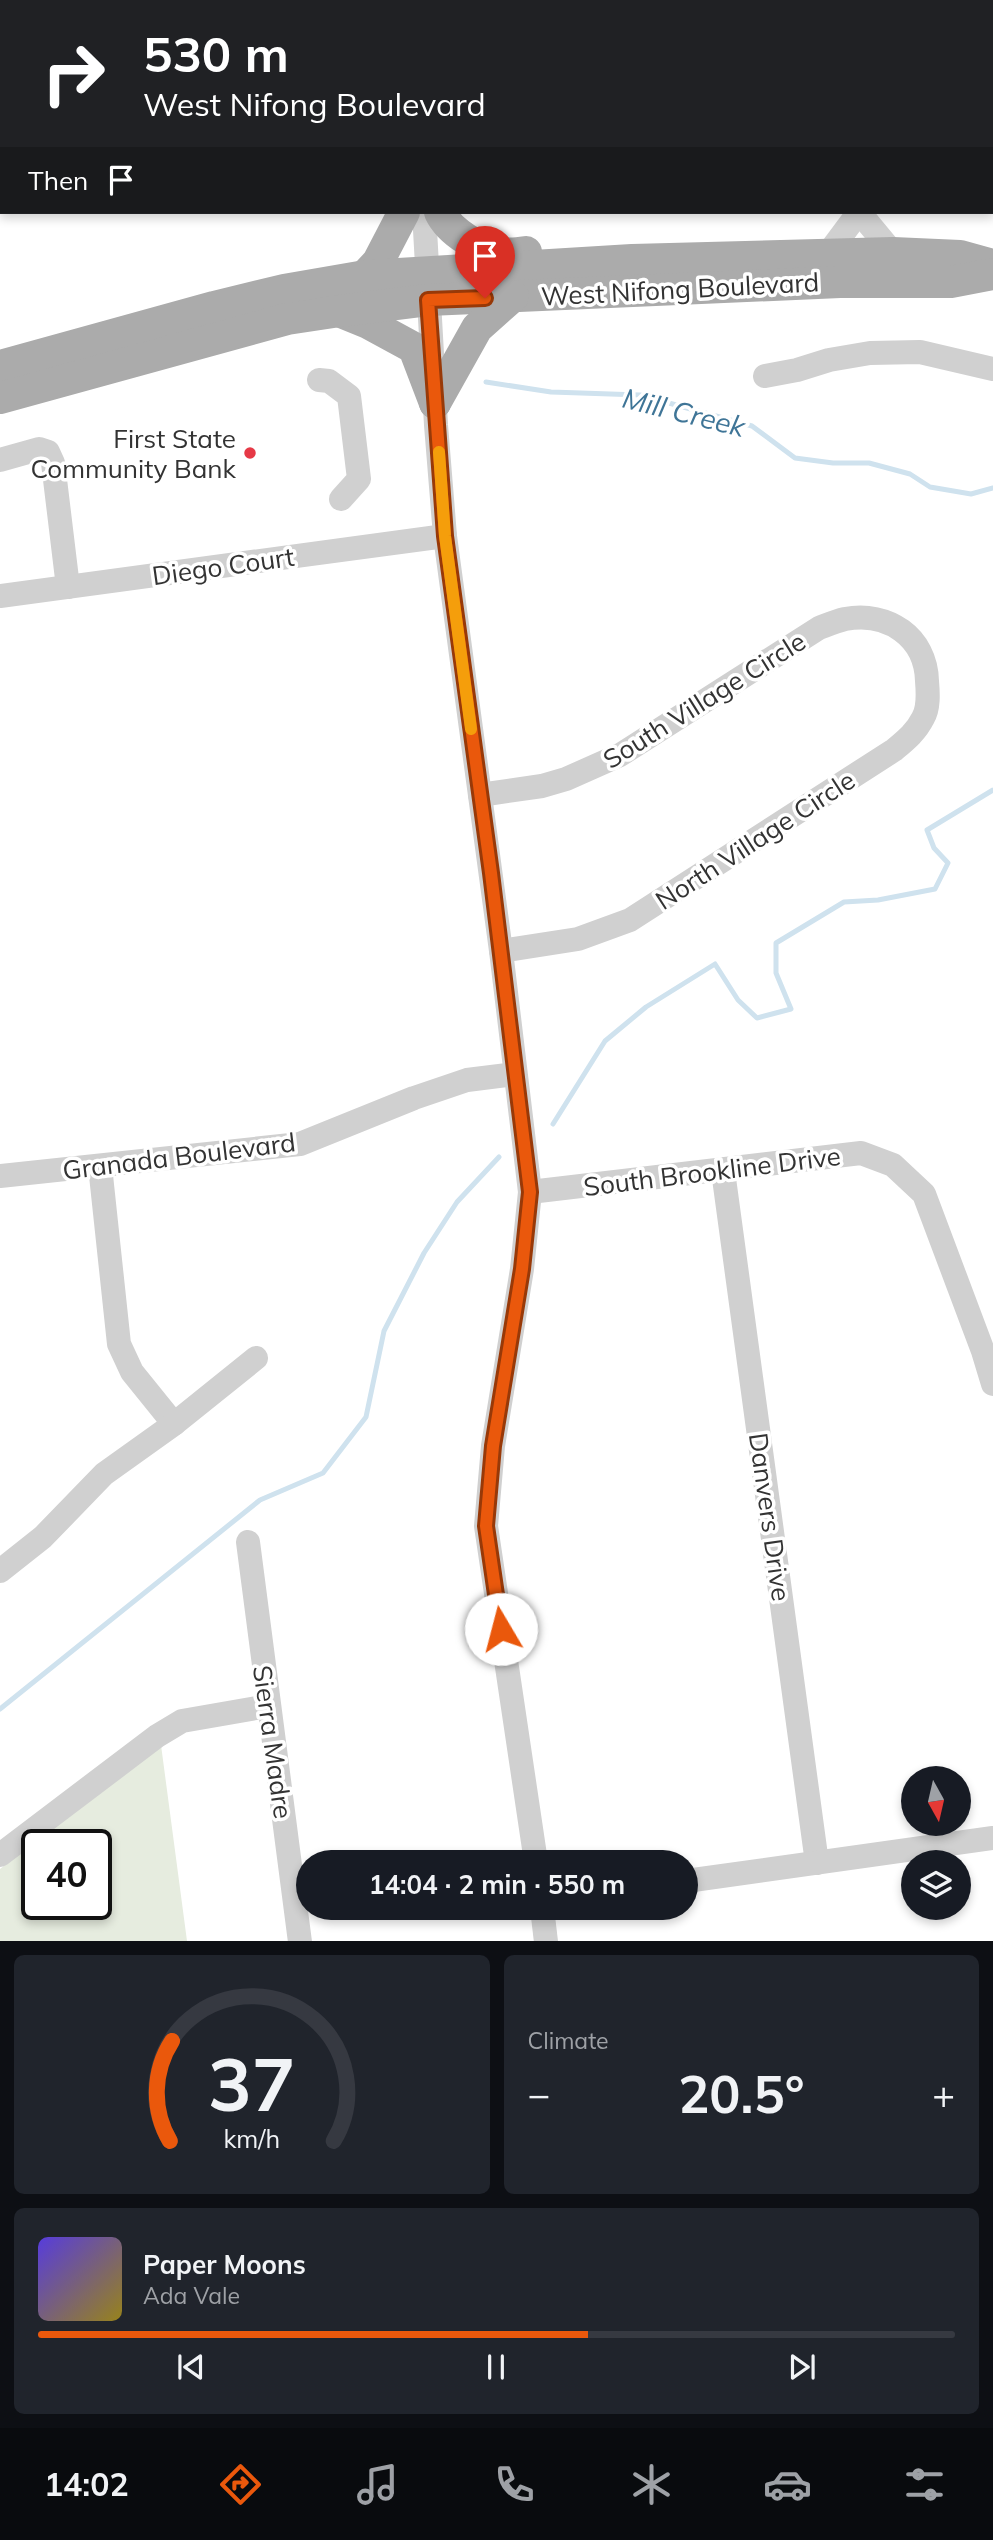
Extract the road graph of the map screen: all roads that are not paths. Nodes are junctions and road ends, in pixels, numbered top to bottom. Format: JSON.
{"nodes":[{"id":1,"x":403,"y":214,"type":"edge"},
{"id":2,"x":424,"y":214,"type":"edge"},
{"id":3,"x":441,"y":214,"type":"edge"},
{"id":4,"x":858,"y":214,"type":"edge"},
{"id":5,"x":861,"y":214,"type":"edge"},
{"id":6,"x":893,"y":253,"type":"junction"},
{"id":7,"x":827,"y":255,"type":"junction"},
{"id":8,"x":632,"y":260,"type":"junction"},
{"id":9,"x":993,"y":265,"type":"edge"},
{"id":10,"x":993,"y":274,"type":"edge"},
{"id":11,"x":365,"y":276,"type":"junction"},
{"id":12,"x":428,"y":286,"type":"junction"},
{"id":13,"x":513,"y":296,"type":"junction"},
{"id":14,"x":340,"y":311,"type":"junction"},
{"id":15,"x":0,"y":366,"type":"edge"},
{"id":16,"x":993,"y":369,"type":"edge"},
{"id":17,"x":765,"y":376,"type":"dead end"},
{"id":18,"x":319,"y":380,"type":"dead end"},
{"id":19,"x":0,"y":398,"type":"edge"},
{"id":20,"x":435,"y":403,"type":"junction"},
{"id":21,"x":0,"y":460,"type":"edge"},
{"id":22,"x":341,"y":499,"type":"dead end"},
{"id":23,"x":445,"y":536,"type":"junction"},
{"id":24,"x":68,"y":587,"type":"junction"},
{"id":25,"x":0,"y":596,"type":"edge"},
{"id":26,"x":919,"y":647,"type":"joint"},
{"id":27,"x":480,"y":795,"type":"junction"},
{"id":28,"x":500,"y":951,"type":"junction"},
{"id":29,"x":515,"y":1074,"type":"junction"},
{"id":30,"x":100,"y":1166,"type":"junction"},
{"id":31,"x":723,"y":1171,"type":"junction"},
{"id":32,"x":0,"y":1176,"type":"edge"},
{"id":33,"x":530,"y":1192,"type":"junction"},
{"id":34,"x":256,"y":1358,"type":"dead end"},
{"id":35,"x":993,"y":1384,"type":"edge"},
{"id":36,"x":174,"y":1424,"type":"junction"},
{"id":37,"x":248,"y":1542,"type":"dead end"},
{"id":38,"x":0,"y":1571,"type":"edge"},
{"id":39,"x":268,"y":1706,"type":"junction"},
{"id":40,"x":993,"y":1838,"type":"edge"},
{"id":41,"x":534,"y":1850,"type":"edge"},
{"id":42,"x":0,"y":1854,"type":"edge"},
{"id":43,"x":817,"y":1863,"type":"junction"},
{"id":44,"x":698,"y":1879,"type":"edge"},
{"id":45,"x":543,"y":1920,"type":"edge"},
{"id":46,"x":300,"y":1941,"type":"edge"},
{"id":47,"x":545,"y":1941,"type":"edge"}],
"edges":[{"from":1,"to":11,"type":"main road"},
{"from":2,"to":12,"type":"street"},
{"from":3,"to":8,"type":"main road"},
{"from":4,"to":7,"type":"street"},
{"from":5,"to":6,"type":"street"},
{"from":6,"to":7,"type":"main road","name":"West Nifong Boulevard"},
{"from":6,"to":9,"type":"main road","name":"West Nifong Boulevard"},
{"from":7,"to":8,"type":"main road","name":"West Nifong Boulevard"},
{"from":8,"to":12,"type":"main road","name":"West Nifong Boulevard"},
{"from":10,"to":13,"type":"main road","name":"West Nifong Boulevard"},
{"from":11,"to":12,"type":"main road","name":"West Nifong Boulevard"},
{"from":11,"to":15,"type":"main road","name":"West Nifong Boulevard"},
{"from":12,"to":13,"type":"main road","name":"West Nifong Boulevard"},
{"from":12,"to":14,"type":"main road","name":"West Nifong Boulevard"},
{"from":12,"to":20,"type":"street"},
{"from":13,"to":20,"type":"main road"},
{"from":14,"to":19,"type":"main road","name":"West Nifong Boulevard"},
{"from":14,"to":20,"type":"main road"},
{"from":16,"to":17,"type":"street"},
{"from":18,"to":22,"type":"street"},
{"from":20,"to":23,"type":"street"},
{"from":21,"to":24,"type":"street"},
{"from":23,"to":24,"type":"street","name":"Diego Court"},
{"from":23,"to":27,"type":"street"},
{"from":24,"to":25,"type":"street","name":"Diego Court"},
{"from":26,"to":27,"type":"street","name":"South Village Circle"},
{"from":26,"to":28,"type":"street","name":"North Village Circle"},
{"from":27,"to":28,"type":"street"},
{"from":28,"to":29,"type":"street"},
{"from":29,"to":30,"type":"street","name":"Granada Boulevard"},
{"from":29,"to":33,"type":"street"},
{"from":30,"to":32,"type":"street","name":"Granada Boulevard"},
{"from":30,"to":36,"type":"street"},
{"from":31,"to":33,"type":"street","name":"South Brookline Drive"},
{"from":31,"to":35,"type":"street","name":"South Brookline Drive"},
{"from":31,"to":43,"type":"street","name":"Danvers Drive"},
{"from":33,"to":41,"type":"street"},
{"from":34,"to":36,"type":"street"},
{"from":36,"to":38,"type":"street"},
{"from":37,"to":39,"type":"street","name":"Sierra Madre"},
{"from":39,"to":42,"type":"street"},
{"from":39,"to":46,"type":"street","name":"Sierra Madre"},
{"from":40,"to":43,"type":"street"},
{"from":43,"to":44,"type":"street"},
{"from":45,"to":47,"type":"street"}]}
